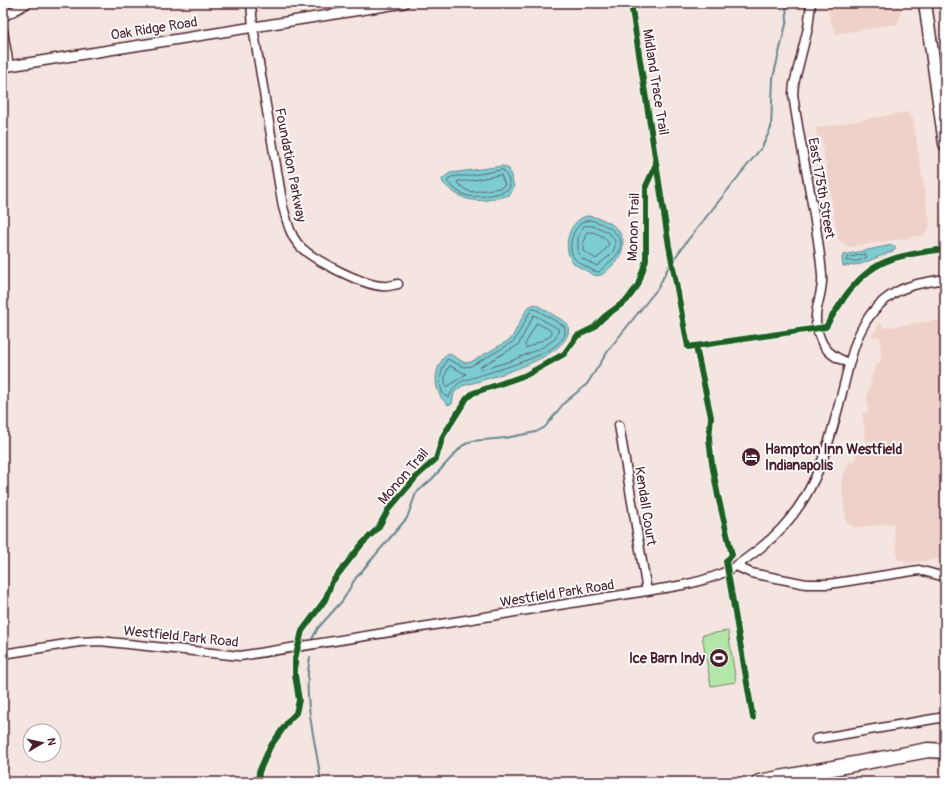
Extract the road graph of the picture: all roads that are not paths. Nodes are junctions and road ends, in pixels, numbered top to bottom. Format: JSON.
{"nodes":[{"id":1,"x":28,"y":3,"type":"edge"},
{"id":2,"x":251,"y":3,"type":"edge"},
{"id":3,"x":404,"y":3,"type":"edge"},
{"id":4,"x":811,"y":3,"type":"edge"},
{"id":5,"x":924,"y":3,"type":"edge"},
{"id":6,"x":3,"y":17,"type":"edge"},
{"id":7,"x":253,"y":27,"type":"junction"},
{"id":8,"x":3,"y":31,"type":"edge"},
{"id":9,"x":6,"y":66,"type":"edge"},
{"id":10,"x":945,"y":144,"type":"edge"},
{"id":11,"x":945,"y":279,"type":"edge"},
{"id":12,"x":398,"y":284,"type":"dead end"},
{"id":13,"x":849,"y":363,"type":"junction"},
{"id":14,"x":620,"y":425,"type":"dead end"},
{"id":15,"x":736,"y":566,"type":"junction"},
{"id":16,"x":945,"y":577,"type":"edge"},
{"id":17,"x":647,"y":591,"type":"junction"},
{"id":18,"x":3,"y":654,"type":"edge"},
{"id":19,"x":945,"y":717,"type":"edge"},
{"id":20,"x":816,"y":739,"type":"dead end"},
{"id":21,"x":945,"y":746,"type":"edge"},
{"id":22,"x":928,"y":750,"type":"junction"},
{"id":23,"x":945,"y":751,"type":"edge"},
{"id":24,"x":759,"y":782,"type":"edge"}],
"edges":[{"from":1,"to":6,"type":"street"},
{"from":2,"to":7,"type":"street","name":"Foundation Parkway"},
{"from":3,"to":7,"type":"street","name":"Oak Ridge Road"},
{"from":4,"to":13,"type":"street","name":"East 175th Street"},
{"from":5,"to":10,"type":"main road"},
{"from":7,"to":9,"type":"street","name":"Oak Ridge Road"},
{"from":7,"to":12,"type":"street","name":"Foundation Parkway"},
{"from":8,"to":9,"type":"street"},
{"from":11,"to":13,"type":"street","name":"Westfield Park Road"},
{"from":13,"to":15,"type":"street","name":"Westfield Park Road"},
{"from":14,"to":17,"type":"street","name":"Kendall Court"},
{"from":15,"to":16,"type":"street"},
{"from":15,"to":17,"type":"street","name":"Westfield Park Road"},
{"from":17,"to":18,"type":"street","name":"Westfield Park Road"},
{"from":19,"to":20,"type":"street"},
{"from":21,"to":22,"type":"highway"},
{"from":22,"to":23,"type":"highway"},
{"from":22,"to":24,"type":"highway"}]}
